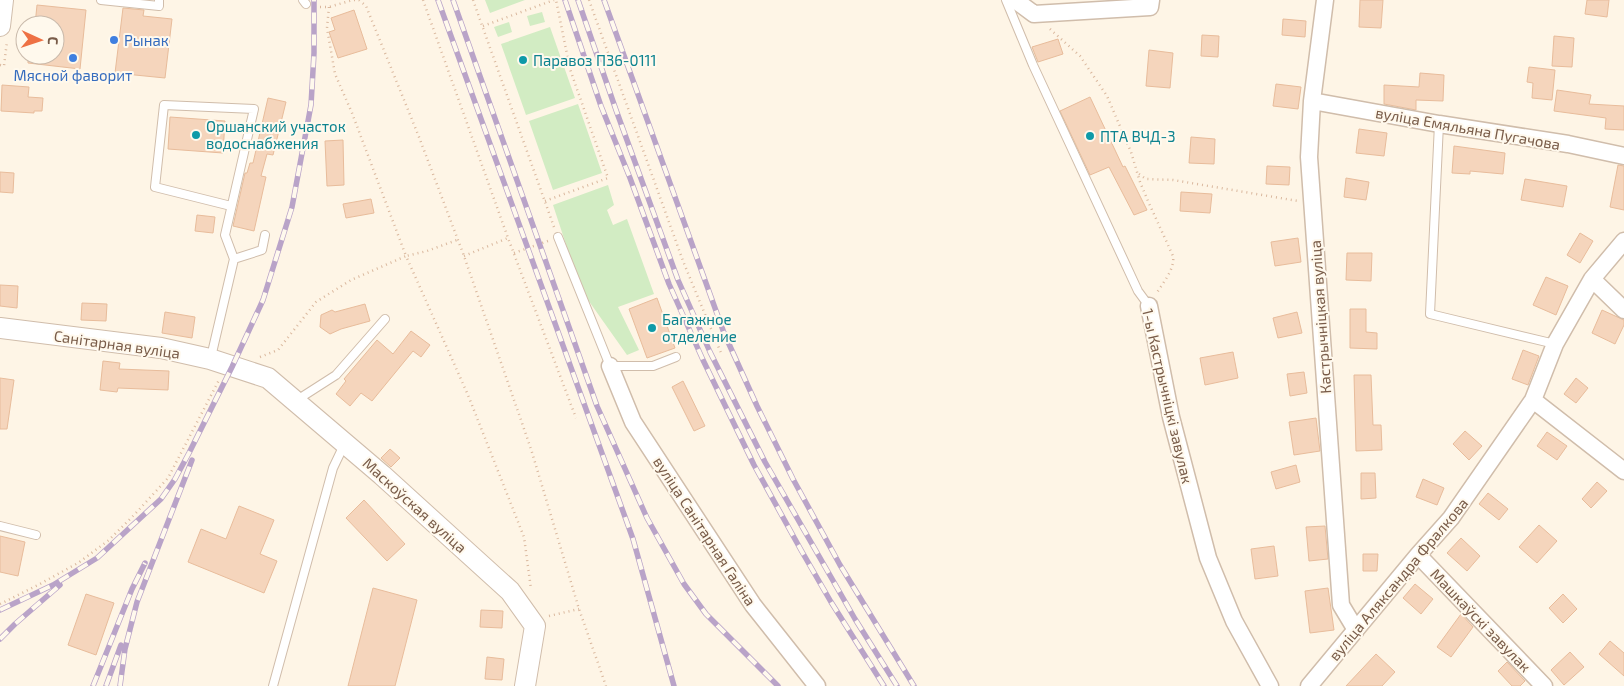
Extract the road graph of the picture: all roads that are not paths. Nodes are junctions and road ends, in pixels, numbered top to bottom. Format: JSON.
{"nodes":[{"id":1,"x":3,"y":0,"type":"edge"},
{"id":2,"x":101,"y":0,"type":"edge"},
{"id":3,"x":159,"y":0,"type":"edge"},
{"id":4,"x":1006,"y":0,"type":"edge"},
{"id":5,"x":1015,"y":0,"type":"edge"},
{"id":6,"x":1152,"y":0,"type":"edge"},
{"id":7,"x":1325,"y":0,"type":"edge"},
{"id":8,"x":0,"y":26,"type":"edge"},
{"id":9,"x":1312,"y":101,"type":"junction"},
{"id":10,"x":1439,"y":124,"type":"junction"},
{"id":11,"x":1624,"y":156,"type":"edge"},
{"id":12,"x":231,"y":206,"type":"junction"},
{"id":13,"x":265,"y":235,"type":"dead end"},
{"id":14,"x":558,"y":237,"type":"road end"},
{"id":15,"x":1624,"y":241,"type":"edge"},
{"id":16,"x":234,"y":258,"type":"junction"},
{"id":17,"x":1592,"y":280,"type":"junction"},
{"id":18,"x":1149,"y":306,"type":"joint"},
{"id":19,"x":1624,"y":310,"type":"edge"},
{"id":20,"x":385,"y":319,"type":"dead end"},
{"id":21,"x":0,"y":328,"type":"edge"},
{"id":22,"x":1555,"y":344,"type":"junction"},
{"id":23,"x":676,"y":357,"type":"dead end"},
{"id":24,"x":223,"y":364,"type":"junction"},
{"id":25,"x":610,"y":366,"type":"junction"},
{"id":26,"x":1534,"y":400,"type":"junction"},
{"id":27,"x":295,"y":401,"type":"junction"},
{"id":28,"x":345,"y":444,"type":"junction"},
{"id":29,"x":1624,"y":471,"type":"edge"},
{"id":30,"x":0,"y":526,"type":"edge"},
{"id":31,"x":36,"y":535,"type":"dead end"},
{"id":32,"x":1418,"y":555,"type":"junction"},
{"id":33,"x":1356,"y":630,"type":"junction"},
{"id":34,"x":273,"y":686,"type":"edge"},
{"id":35,"x":525,"y":686,"type":"edge"},
{"id":36,"x":817,"y":686,"type":"edge"},
{"id":37,"x":1270,"y":686,"type":"edge"},
{"id":38,"x":1310,"y":686,"type":"edge"},
{"id":39,"x":1544,"y":686,"type":"edge"}],
"edges":[{"from":1,"to":8,"type":"street"},
{"from":2,"to":3,"type":"lane"},
{"from":4,"to":18,"type":"lane","name":"1-ы Кастрычніцкі завулак"},
{"from":5,"to":6,"type":"street"},
{"from":7,"to":9,"type":"street","name":"Кастрычніцкая вуліца"},
{"from":9,"to":10,"type":"street","name":"вуліца Емяльяна Пугачова"},
{"from":9,"to":33,"type":"street","name":"Кастрычніцкая вуліца"},
{"from":10,"to":11,"type":"street","name":"вуліца Емяльяна Пугачова"},
{"from":10,"to":22,"type":"lane"},
{"from":12,"to":12,"type":"lane"},
{"from":12,"to":16,"type":"lane"},
{"from":13,"to":16,"type":"lane"},
{"from":14,"to":25,"type":"lane"},
{"from":15,"to":17,"type":"street","name":"вуліца Аляксандра Фралкова"},
{"from":16,"to":24,"type":"lane"},
{"from":17,"to":19,"type":"street"},
{"from":17,"to":22,"type":"street","name":"вуліца Аляксандра Фралкова"},
{"from":18,"to":37,"type":"street","name":"1-ы Кастрычніцкі завулак"},
{"from":20,"to":27,"type":"lane"},
{"from":21,"to":24,"type":"street","name":"Санітарная вуліца"},
{"from":22,"to":26,"type":"street","name":"вуліца Аляксандра Фралкова"},
{"from":23,"to":25,"type":"lane"},
{"from":24,"to":27,"type":"street","name":"Маскоўская вуліца"},
{"from":25,"to":36,"type":"street","name":"вуліца Санітарная Галіна"},
{"from":26,"to":29,"type":"street"},
{"from":26,"to":32,"type":"street","name":"вуліца Аляксандра Фралкова"},
{"from":27,"to":28,"type":"street","name":"Маскоўская вуліца"},
{"from":28,"to":34,"type":"lane"},
{"from":28,"to":35,"type":"street","name":"Маскоўская вуліца"},
{"from":30,"to":31,"type":"lane"},
{"from":32,"to":33,"type":"street","name":"вуліца Аляксандра Фралкова"},
{"from":32,"to":39,"type":"street","name":"Машкаўскі завулак"},
{"from":33,"to":38,"type":"street","name":"вуліца Аляксандра Фралкова"}]}
